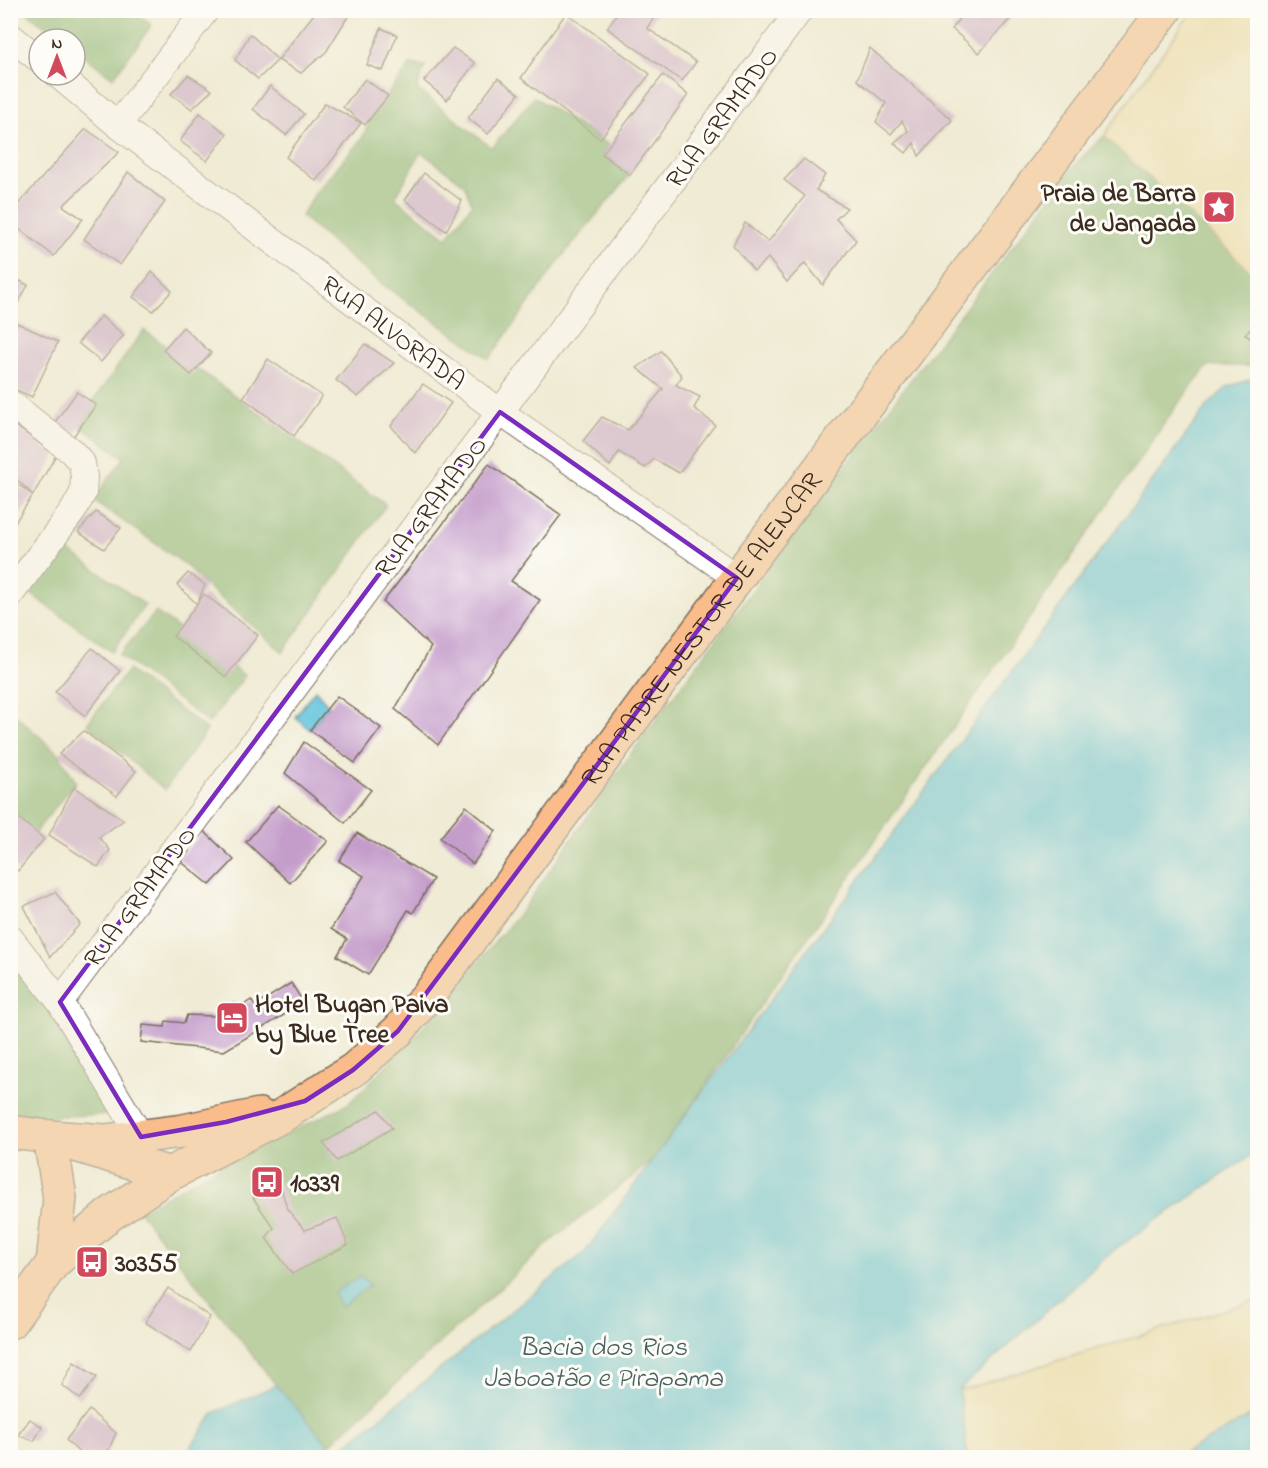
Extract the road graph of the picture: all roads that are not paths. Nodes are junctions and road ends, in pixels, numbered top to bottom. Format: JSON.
{"nodes":[{"id":1,"x":206,"y":10,"type":"edge"},
{"id":2,"x":800,"y":10,"type":"edge"},
{"id":3,"x":1165,"y":10,"type":"edge"},
{"id":4,"x":10,"y":36,"type":"edge"},
{"id":5,"x":27,"y":49,"type":"edge"},
{"id":6,"x":73,"y":87,"type":"edge"},
{"id":7,"x":118,"y":124,"type":"junction"},
{"id":8,"x":10,"y":403,"type":"edge"},
{"id":9,"x":500,"y":412,"type":"junction"},
{"id":10,"x":737,"y":578,"type":"junction"},
{"id":11,"x":10,"y":595,"type":"edge"},
{"id":12,"x":10,"y":938,"type":"edge"},
{"id":13,"x":60,"y":1002,"type":"junction"},
{"id":14,"x":305,"y":1101,"type":"junction"},
{"id":15,"x":10,"y":1132,"type":"edge"},
{"id":16,"x":50,"y":1137,"type":"junction"},
{"id":17,"x":141,"y":1137,"type":"junction"},
{"id":18,"x":170,"y":1174,"type":"junction"},
{"id":19,"x":53,"y":1263,"type":"junction"},
{"id":20,"x":10,"y":1322,"type":"edge"}],
"edges":[{"from":1,"to":7,"type":"street"},
{"from":2,"to":9,"type":"street","name":"RUA GRAMADO"},
{"from":3,"to":10,"type":"main road","name":"RUA PADRE NESTOR DE ALENCAR"},
{"from":4,"to":5,"type":"street"},
{"from":6,"to":7,"type":"street","name":"RUA ALVORADA"},
{"from":7,"to":9,"type":"street","name":"RUA ALVORADA"},
{"from":8,"to":11,"type":"street"},
{"from":9,"to":10,"type":"street","name":"RUA ALVORADA"},
{"from":9,"to":13,"type":"street","name":"RUA GRAMADO"},
{"from":10,"to":14,"type":"main road","name":"RUA PADRE NESTOR DE ALENCAR"},
{"from":12,"to":13,"type":"street"},
{"from":13,"to":17,"type":"street"},
{"from":14,"to":17,"type":"main road"},
{"from":14,"to":18,"type":"main road","name":"RUA PADRE NESTOR DE ALENCAR"},
{"from":15,"to":16,"type":"main road"},
{"from":16,"to":17,"type":"main road"},
{"from":16,"to":18,"type":"main road"},
{"from":16,"to":19,"type":"main road"},
{"from":18,"to":19,"type":"main road","name":"RUA PADRE NESTOR DE ALENCAR"},
{"from":19,"to":20,"type":"main road","name":"RUA PADRE NESTOR DE ALENCAR"}]}
